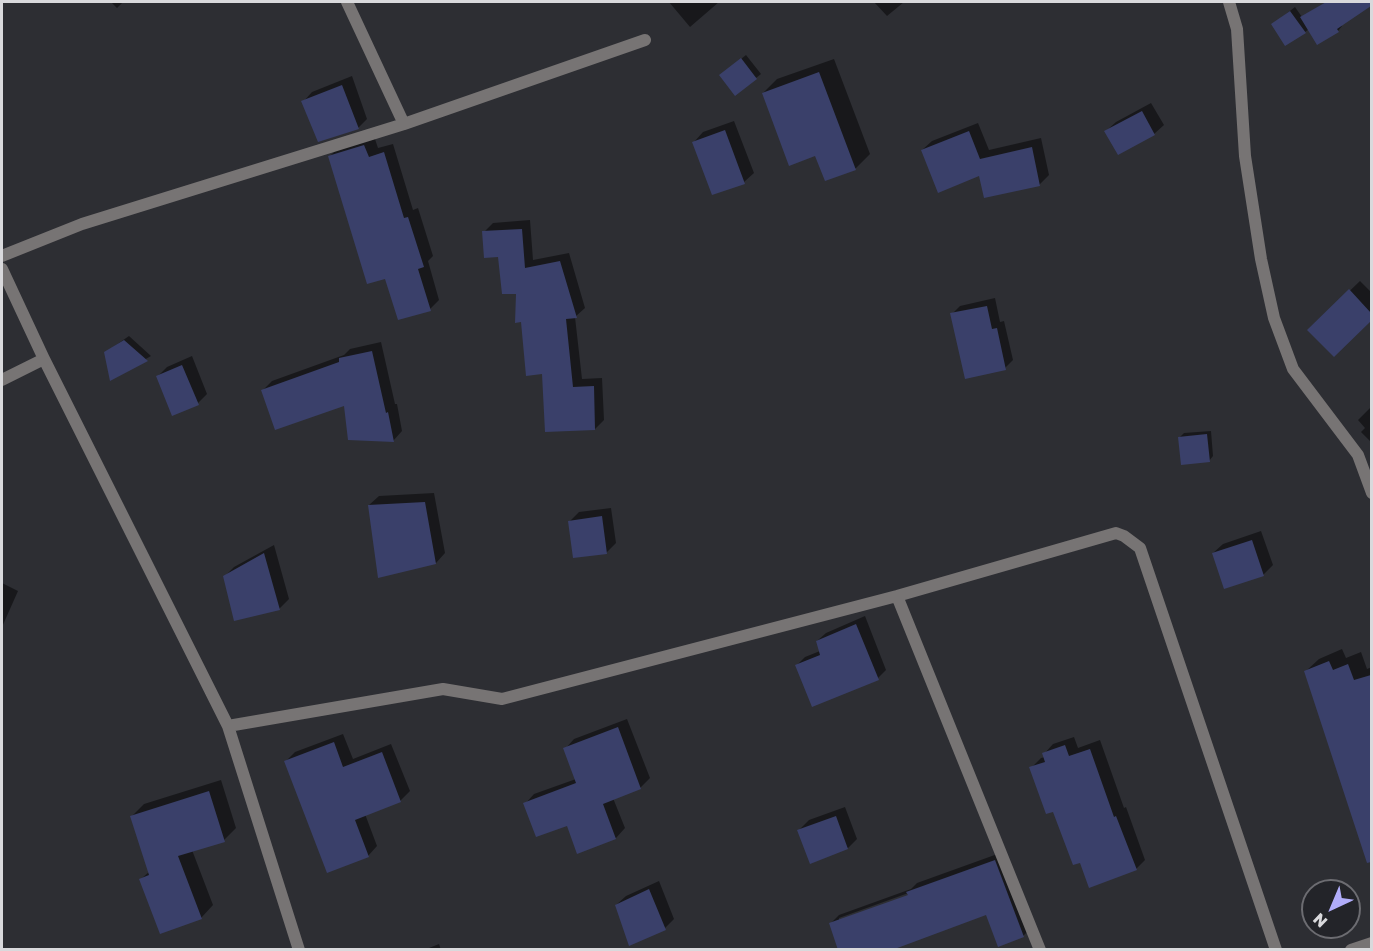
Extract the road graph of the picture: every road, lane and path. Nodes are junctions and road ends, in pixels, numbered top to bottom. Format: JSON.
{"nodes":[{"id":1,"x":347,"y":2,"type":"edge"},
{"id":2,"x":1229,"y":2,"type":"edge"},
{"id":3,"x":645,"y":40,"type":"dead end"},
{"id":4,"x":404,"y":124,"type":"junction"},
{"id":5,"x":2,"y":256,"type":"edge"},
{"id":6,"x":2,"y":269,"type":"edge"},
{"id":7,"x":44,"y":359,"type":"junction"},
{"id":8,"x":2,"y":380,"type":"edge"},
{"id":9,"x":1371,"y":493,"type":"edge"},
{"id":10,"x":897,"y":596,"type":"junction"},
{"id":11,"x":228,"y":726,"type":"junction"},
{"id":12,"x":1371,"y":943,"type":"edge"},
{"id":13,"x":298,"y":950,"type":"edge"},
{"id":14,"x":1040,"y":950,"type":"edge"},
{"id":15,"x":1276,"y":950,"type":"edge"},
{"id":16,"x":1351,"y":950,"type":"edge"}],
"edges":[{"from":1,"to":4,"type":"street"},
{"from":2,"to":9,"type":"street"},
{"from":3,"to":4,"type":"street"},
{"from":4,"to":5,"type":"street"},
{"from":6,"to":7,"type":"street"},
{"from":7,"to":8,"type":"street"},
{"from":7,"to":11,"type":"street"},
{"from":10,"to":11,"type":"street"},
{"from":10,"to":14,"type":"street"},
{"from":10,"to":15,"type":"street"},
{"from":11,"to":13,"type":"street"},
{"from":12,"to":16,"type":"street"}]}
